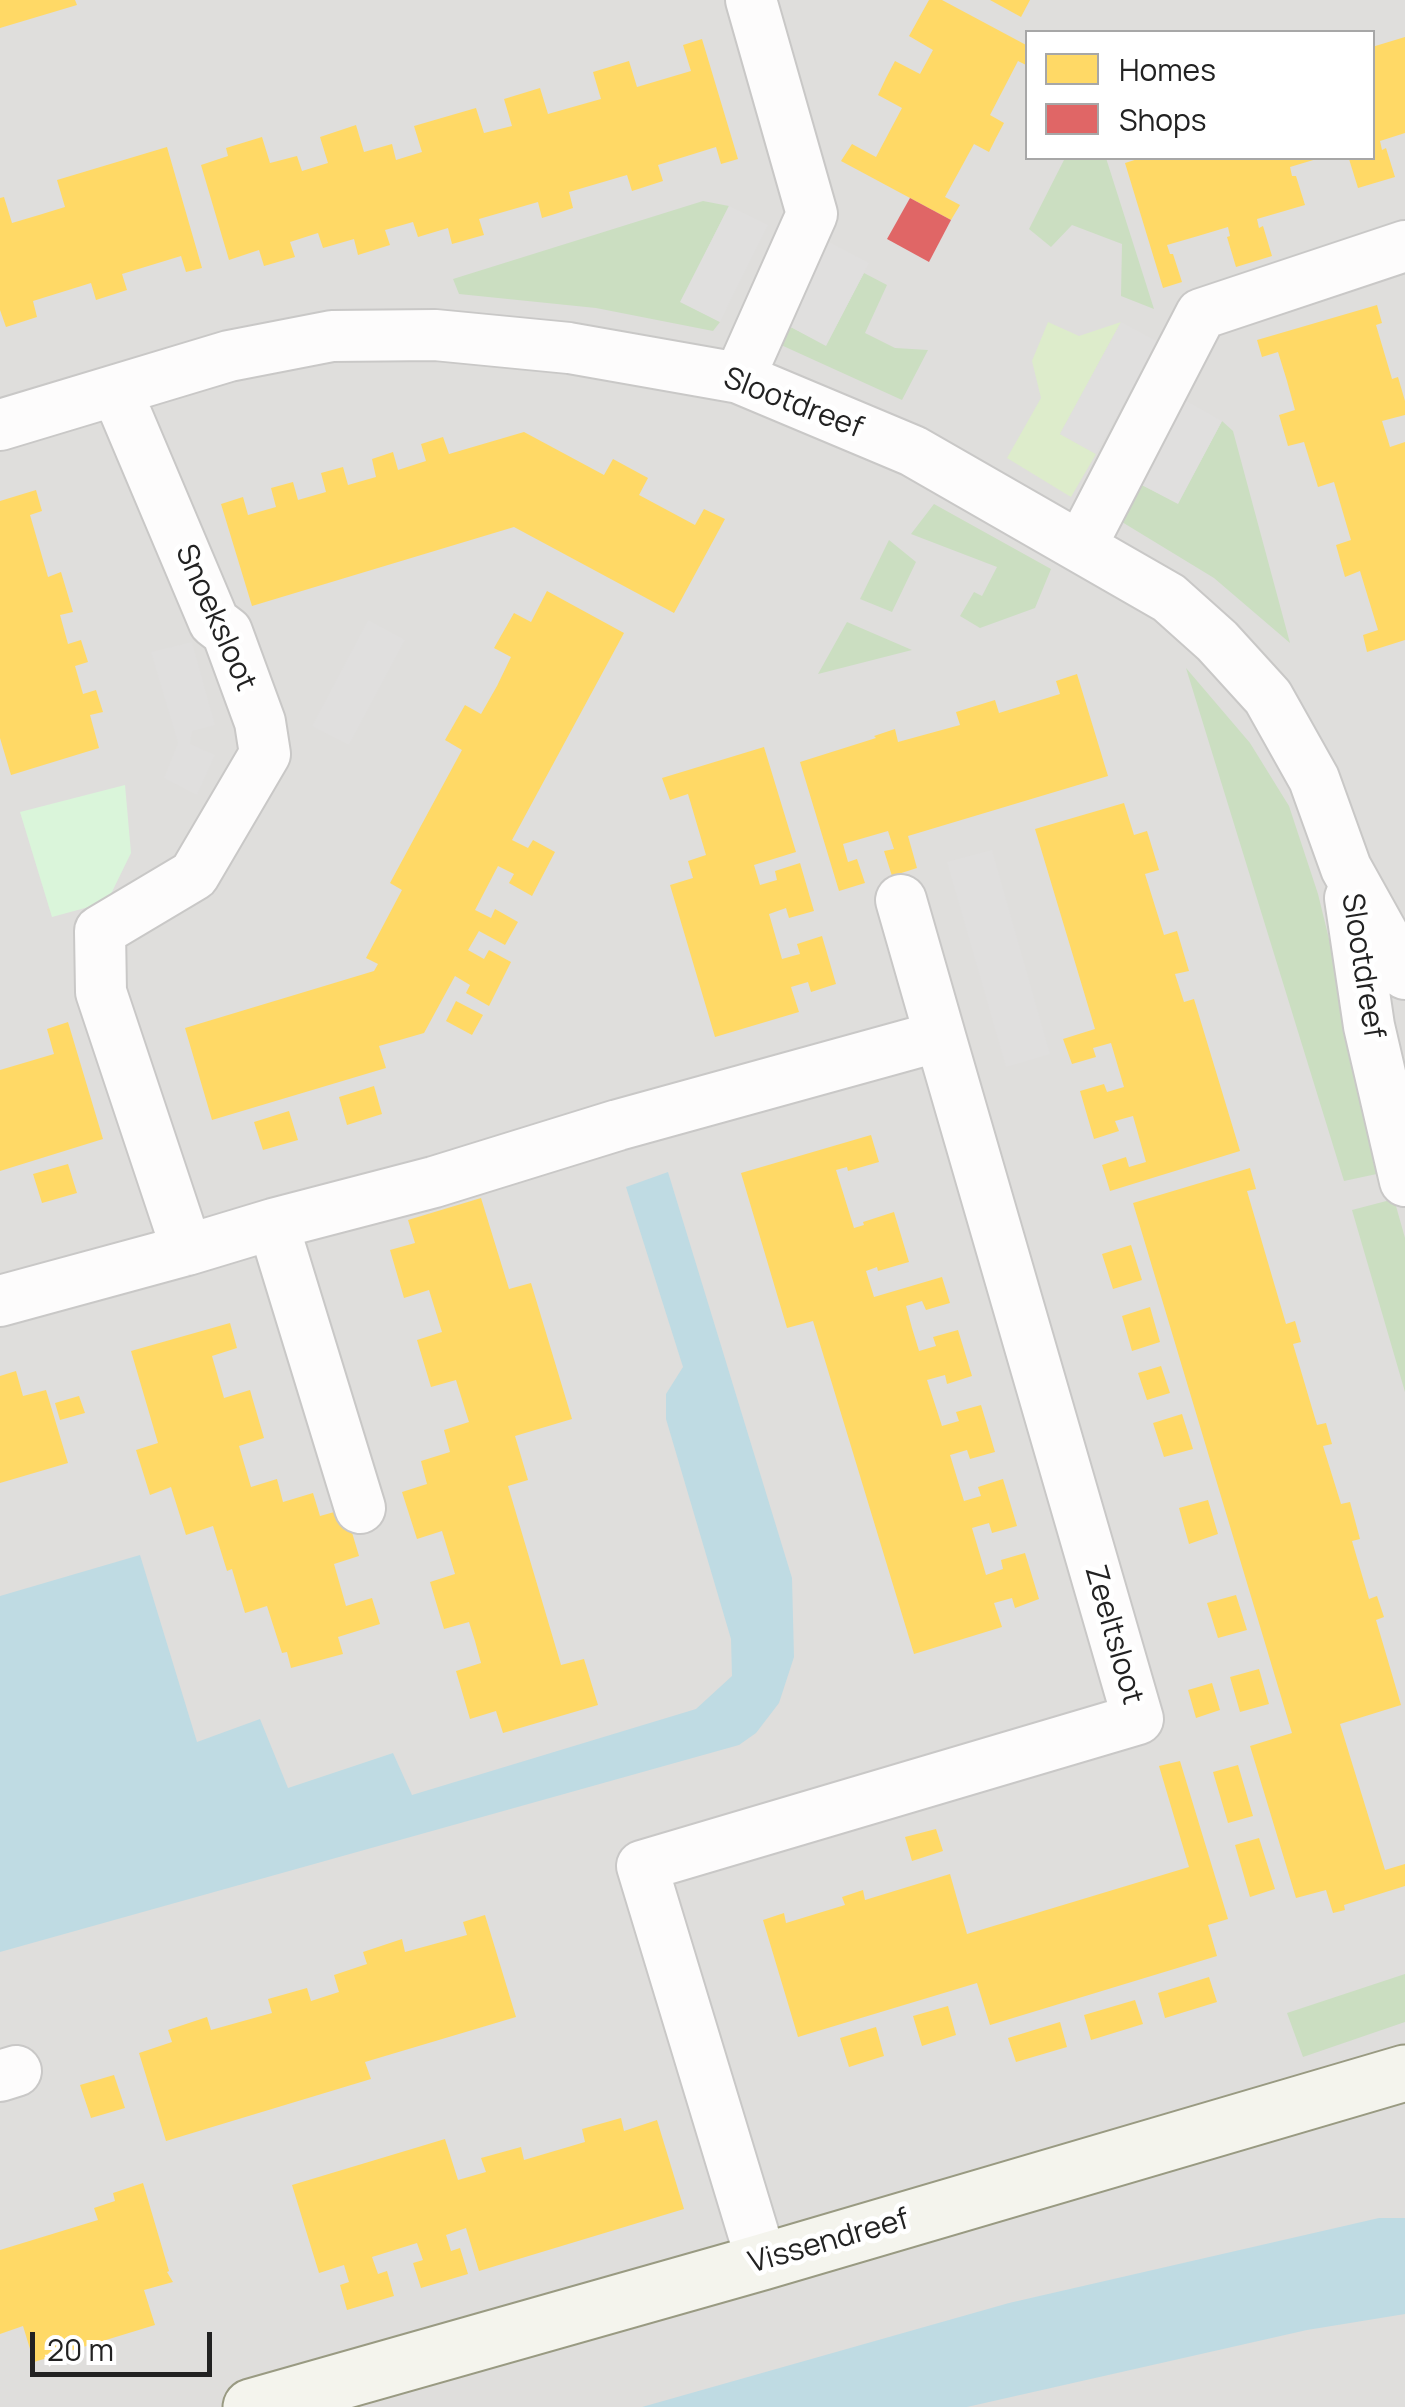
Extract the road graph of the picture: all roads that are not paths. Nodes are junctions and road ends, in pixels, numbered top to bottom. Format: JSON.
{"nodes":[{"id":1,"x":751,"y":0,"type":"edge"},
{"id":2,"x":1405,"y":246,"type":"edge"},
{"id":3,"x":738,"y":378,"type":"junction"},
{"id":4,"x":116,"y":390,"type":"junction"},
{"id":5,"x":0,"y":425,"type":"edge"},
{"id":6,"x":1081,"y":546,"type":"junction"},
{"id":7,"x":1346,"y":868,"type":"junction"},
{"id":8,"x":900,"y":900,"type":"dead end"},
{"id":9,"x":1405,"y":974,"type":"edge"},
{"id":10,"x":940,"y":1036,"type":"junction"},
{"id":11,"x":1405,"y":1182,"type":"edge"},
{"id":12,"x":273,"y":1224,"type":"junction"},
{"id":13,"x":187,"y":1250,"type":"junction"},
{"id":14,"x":0,"y":1301,"type":"edge"},
{"id":15,"x":360,"y":1508,"type":"dead end"},
{"id":16,"x":1405,"y":2073,"type":"edge"},
{"id":17,"x":762,"y":2262,"type":"junction"},
{"id":18,"x":251,"y":2407,"type":"edge"}],
"edges":[{"from":1,"to":3,"type":"street"},
{"from":2,"to":6,"type":"street"},
{"from":3,"to":4,"type":"street","name":"Slootdreef"},
{"from":3,"to":6,"type":"street","name":"Slootdreef"},
{"from":4,"to":5,"type":"street","name":"Slootdreef"},
{"from":4,"to":13,"type":"street","name":"Snoeksloot"},
{"from":6,"to":7,"type":"street","name":"Slootdreef"},
{"from":7,"to":9,"type":"street","name":"Slootdreef"},
{"from":7,"to":11,"type":"street","name":"Slootdreef"},
{"from":8,"to":10,"type":"street"},
{"from":10,"to":12,"type":"street"},
{"from":10,"to":17,"type":"street","name":"Zeeltsloot"},
{"from":12,"to":13,"type":"street"},
{"from":12,"to":15,"type":"street"},
{"from":13,"to":14,"type":"street"},
{"from":16,"to":17,"type":"street","name":"Vissendreef"},
{"from":17,"to":18,"type":"street","name":"Vissendreef"}]}
